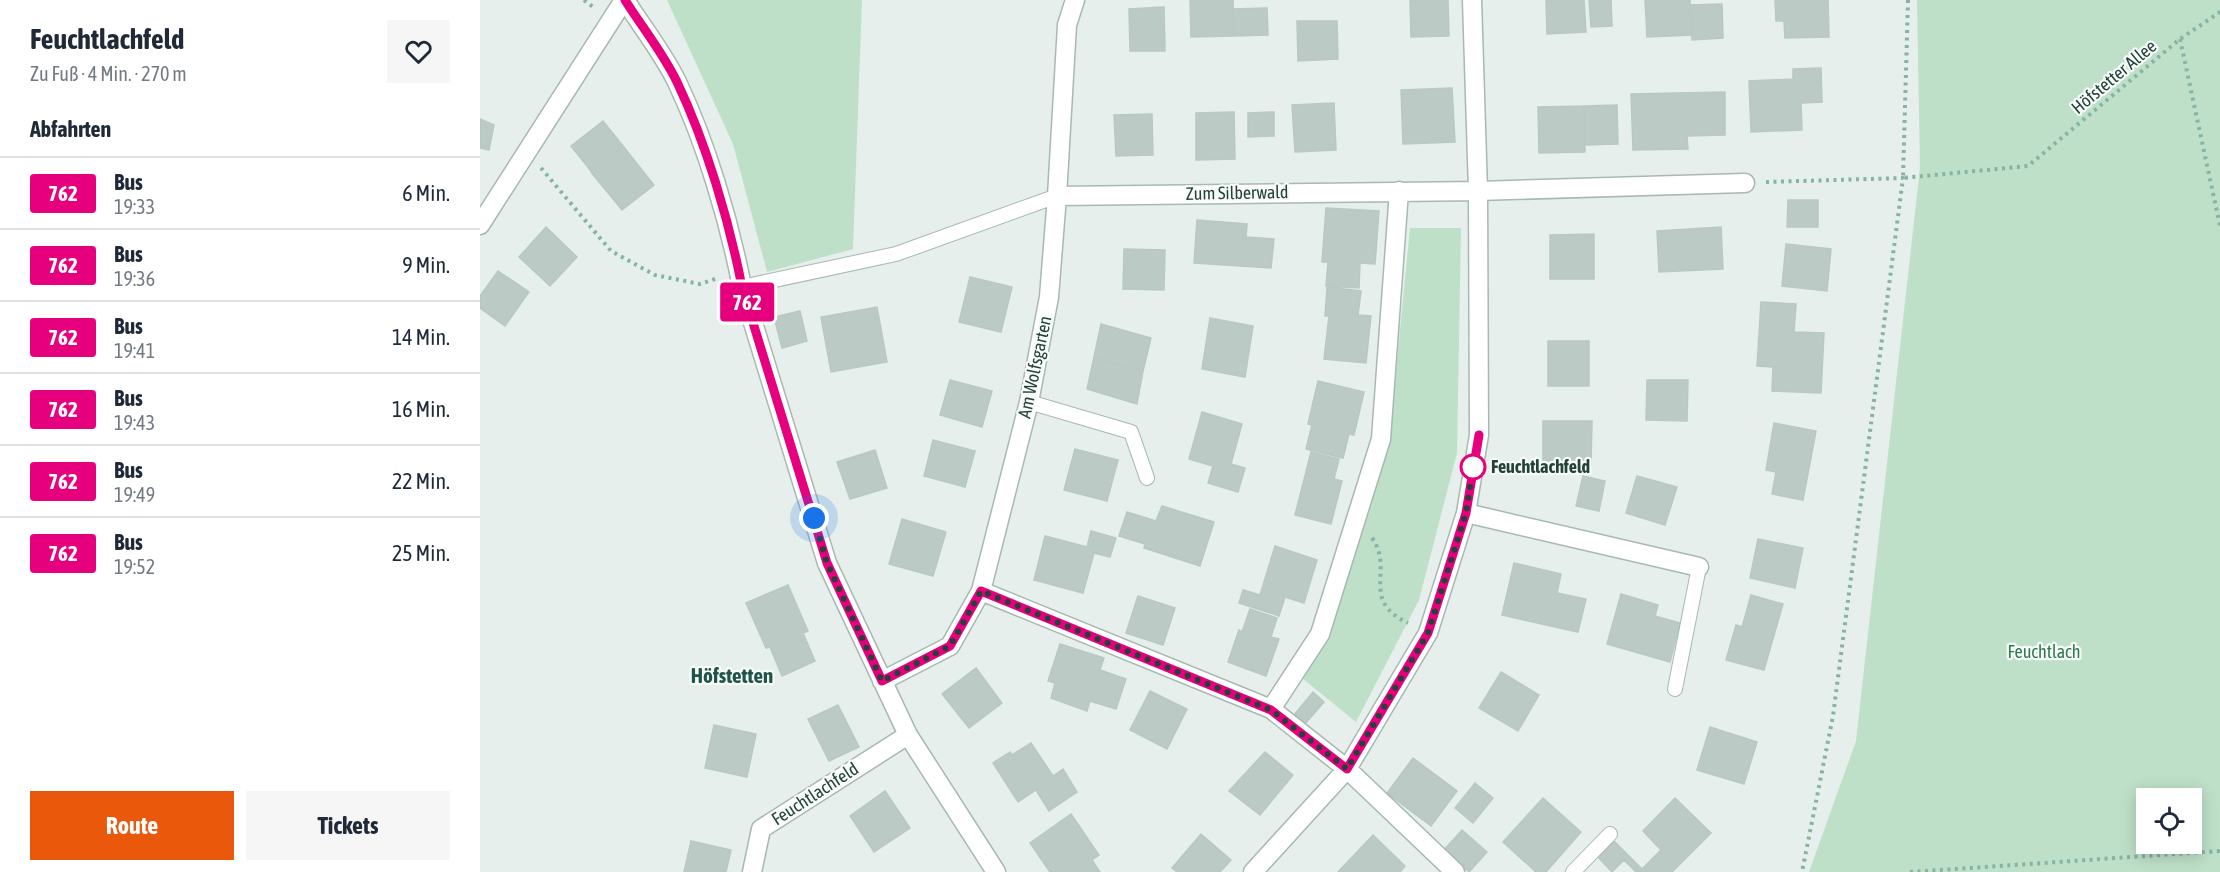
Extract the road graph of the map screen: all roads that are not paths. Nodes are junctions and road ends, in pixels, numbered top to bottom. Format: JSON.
{"nodes":[{"id":1,"x":625,"y":0,"type":"edge"},
{"id":2,"x":1075,"y":0,"type":"edge"},
{"id":3,"x":1472,"y":0,"type":"edge"},
{"id":4,"x":1745,"y":183,"type":"road end"},
{"id":5,"x":1478,"y":190,"type":"junction"},
{"id":6,"x":1399,"y":191,"type":"junction"},
{"id":7,"x":1058,"y":196,"type":"junction"},
{"id":8,"x":480,"y":225,"type":"edge"},
{"id":9,"x":742,"y":287,"type":"junction"},
{"id":10,"x":1029,"y":402,"type":"junction"},
{"id":11,"x":1147,"y":478,"type":"dead end"},
{"id":12,"x":1466,"y":513,"type":"junction"},
{"id":13,"x":1699,"y":567,"type":"joint"},
{"id":14,"x":981,"y":591,"type":"junction"},
{"id":15,"x":882,"y":681,"type":"junction"},
{"id":16,"x":1675,"y":689,"type":"dead end"},
{"id":17,"x":1271,"y":710,"type":"junction"},
{"id":18,"x":908,"y":735,"type":"junction"},
{"id":19,"x":1347,"y":769,"type":"junction"},
{"id":20,"x":1610,"y":834,"type":"dead end"},
{"id":21,"x":752,"y":872,"type":"edge"},
{"id":22,"x":996,"y":872,"type":"edge"},
{"id":23,"x":1253,"y":872,"type":"edge"},
{"id":24,"x":1455,"y":872,"type":"edge"},
{"id":25,"x":1573,"y":872,"type":"edge"}],
"edges":[{"from":1,"to":8,"type":"street"},
{"from":1,"to":9,"type":"street"},
{"from":2,"to":7,"type":"street","name":"Am Wolfsgarten"},
{"from":3,"to":5,"type":"street"},
{"from":4,"to":5,"type":"street","name":"Zum Silberwald"},
{"from":5,"to":6,"type":"street","name":"Zum Silberwald"},
{"from":5,"to":12,"type":"street"},
{"from":6,"to":7,"type":"street","name":"Zum Silberwald"},
{"from":6,"to":17,"type":"street"},
{"from":7,"to":9,"type":"lane","name":"Zum Silberwald"},
{"from":7,"to":10,"type":"street","name":"Am Wolfsgarten"},
{"from":9,"to":15,"type":"street"},
{"from":10,"to":11,"type":"lane"},
{"from":10,"to":14,"type":"street","name":"Am Wolfsgarten"},
{"from":12,"to":13,"type":"street"},
{"from":12,"to":19,"type":"street"},
{"from":13,"to":16,"type":"lane"},
{"from":14,"to":15,"type":"street","name":"Am Wolfsgarten"},
{"from":14,"to":17,"type":"street"},
{"from":15,"to":18,"type":"street"},
{"from":17,"to":19,"type":"street"},
{"from":18,"to":21,"type":"street","name":"Feuchtlachfeld"},
{"from":18,"to":22,"type":"street"},
{"from":19,"to":23,"type":"street"},
{"from":19,"to":24,"type":"street"},
{"from":20,"to":25,"type":"lane"}]}
